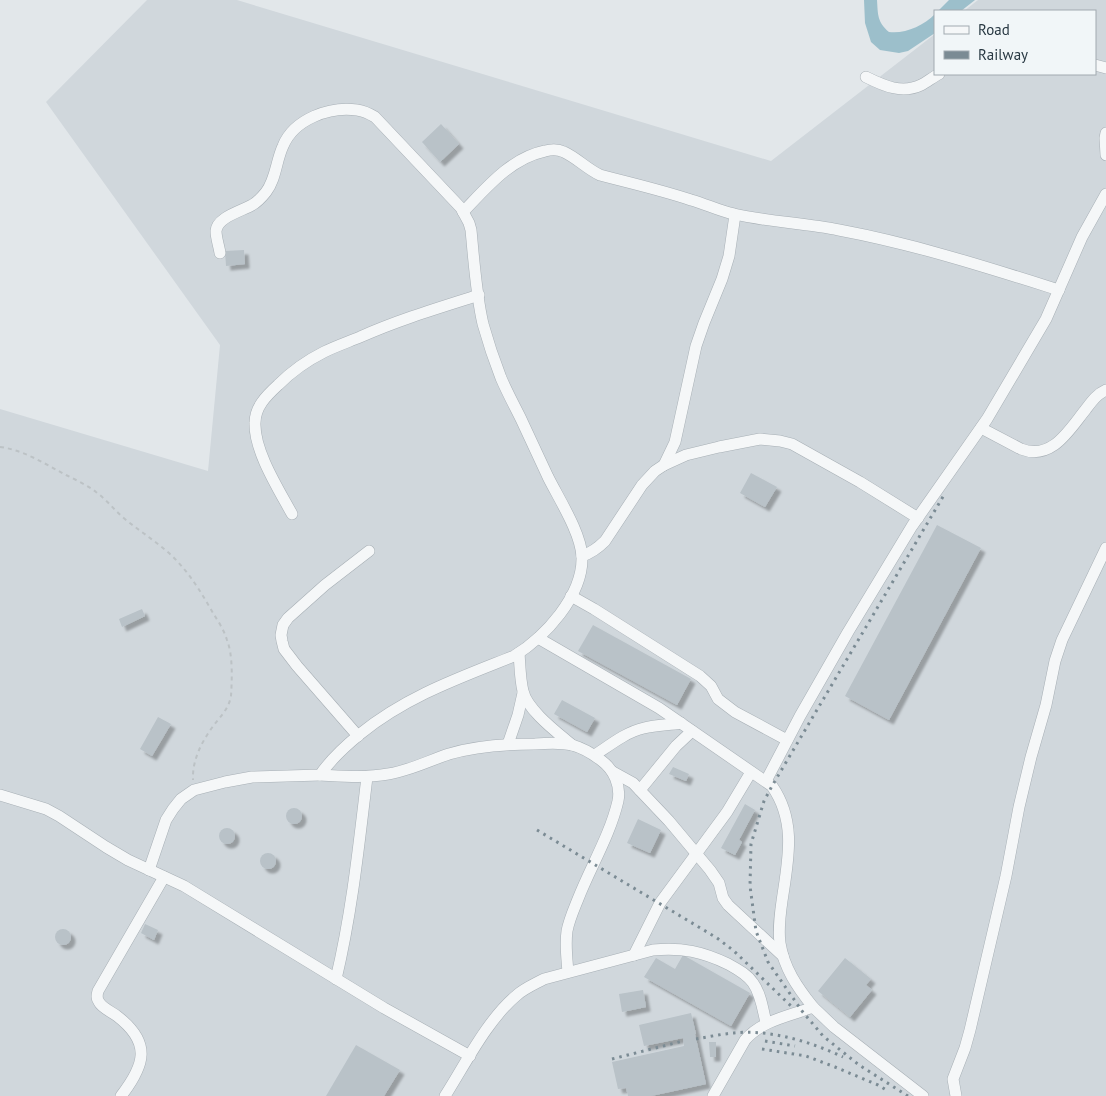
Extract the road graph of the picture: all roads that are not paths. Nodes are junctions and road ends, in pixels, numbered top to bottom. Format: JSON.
{"nodes":[{"id":1,"x":937,"y":75,"type":"edge"},
{"id":2,"x":866,"y":77,"type":"dead end"},
{"id":3,"x":1106,"y":133,"type":"edge"},
{"id":4,"x":1106,"y":155,"type":"edge"},
{"id":5,"x":1106,"y":194,"type":"edge"},
{"id":6,"x":463,"y":212,"type":"junction"},
{"id":7,"x":735,"y":215,"type":"junction"},
{"id":8,"x":220,"y":253,"type":"dead end"},
{"id":9,"x":1058,"y":290,"type":"junction"},
{"id":10,"x":479,"y":295,"type":"junction"},
{"id":11,"x":1106,"y":390,"type":"edge"},
{"id":12,"x":981,"y":428,"type":"junction"},
{"id":13,"x":664,"y":465,"type":"junction"},
{"id":14,"x":292,"y":514,"type":"dead end"},
{"id":15,"x":918,"y":518,"type":"junction"},
{"id":16,"x":1106,"y":548,"type":"edge"},
{"id":17,"x":370,"y":551,"type":"dead end"},
{"id":18,"x":582,"y":556,"type":"junction"},
{"id":19,"x":571,"y":596,"type":"junction"},
{"id":20,"x":538,"y":638,"type":"junction"},
{"id":21,"x":519,"y":653,"type":"junction"},
{"id":22,"x":523,"y":693,"type":"junction"},
{"id":23,"x":680,"y":723,"type":"junction"},
{"id":24,"x":692,"y":731,"type":"junction"},
{"id":25,"x":358,"y":736,"type":"junction"},
{"id":26,"x":788,"y":740,"type":"junction"},
{"id":27,"x":508,"y":744,"type":"junction"},
{"id":28,"x":572,"y":746,"type":"junction"},
{"id":29,"x":596,"y":756,"type":"junction"},
{"id":30,"x":613,"y":772,"type":"junction"},
{"id":31,"x":751,"y":772,"type":"junction"},
{"id":32,"x":320,"y":775,"type":"junction"},
{"id":33,"x":367,"y":777,"type":"junction"},
{"id":34,"x":766,"y":781,"type":"junction"},
{"id":35,"x":640,"y":790,"type":"junction"},
{"id":36,"x":0,"y":795,"type":"edge"},
{"id":37,"x":696,"y":854,"type":"junction"},
{"id":38,"x":149,"y":870,"type":"junction"},
{"id":39,"x":164,"y":877,"type":"junction"},
{"id":40,"x":634,"y":955,"type":"junction"},
{"id":41,"x":783,"y":956,"type":"junction"},
{"id":42,"x":568,"y":972,"type":"junction"},
{"id":43,"x":336,"y":979,"type":"junction"},
{"id":44,"x":813,"y":1007,"type":"junction"},
{"id":45,"x":766,"y":1023,"type":"junction"},
{"id":46,"x":470,"y":1056,"type":"junction"},
{"id":47,"x":121,"y":1096,"type":"edge"},
{"id":48,"x":445,"y":1096,"type":"edge"},
{"id":49,"x":713,"y":1096,"type":"edge"},
{"id":50,"x":923,"y":1096,"type":"edge"},
{"id":51,"x":956,"y":1096,"type":"edge"}],
"edges":[{"from":1,"to":2,"type":"lane"},
{"from":3,"to":4,"type":"lane"},
{"from":5,"to":9,"type":"lane"},
{"from":6,"to":7,"type":"lane"},
{"from":6,"to":8,"type":"lane"},
{"from":6,"to":10,"type":"lane"},
{"from":7,"to":9,"type":"lane"},
{"from":7,"to":13,"type":"lane"},
{"from":9,"to":12,"type":"lane"},
{"from":10,"to":14,"type":"lane"},
{"from":10,"to":18,"type":"lane"},
{"from":11,"to":12,"type":"lane"},
{"from":12,"to":15,"type":"lane"},
{"from":13,"to":15,"type":"lane"},
{"from":13,"to":18,"type":"lane"},
{"from":15,"to":26,"type":"lane"},
{"from":16,"to":51,"type":"lane"},
{"from":17,"to":25,"type":"lane"},
{"from":18,"to":19,"type":"lane"},
{"from":19,"to":20,"type":"lane"},
{"from":19,"to":26,"type":"lane"},
{"from":20,"to":21,"type":"lane"},
{"from":20,"to":23,"type":"lane"},
{"from":21,"to":22,"type":"lane"},
{"from":21,"to":25,"type":"lane"},
{"from":22,"to":27,"type":"lane"},
{"from":22,"to":28,"type":"lane"},
{"from":23,"to":24,"type":"lane"},
{"from":23,"to":29,"type":"lane"},
{"from":24,"to":31,"type":"lane"},
{"from":24,"to":35,"type":"lane"},
{"from":25,"to":32,"type":"lane"},
{"from":26,"to":34,"type":"lane"},
{"from":27,"to":28,"type":"lane"},
{"from":27,"to":33,"type":"lane"},
{"from":28,"to":29,"type":"lane"},
{"from":29,"to":30,"type":"lane"},
{"from":30,"to":35,"type":"lane"},
{"from":30,"to":42,"type":"lane"},
{"from":31,"to":34,"type":"lane"},
{"from":31,"to":37,"type":"lane"},
{"from":32,"to":33,"type":"lane"},
{"from":32,"to":38,"type":"lane"},
{"from":33,"to":43,"type":"lane"},
{"from":34,"to":41,"type":"lane"},
{"from":35,"to":37,"type":"lane"},
{"from":36,"to":38,"type":"lane"},
{"from":37,"to":40,"type":"lane"},
{"from":37,"to":41,"type":"lane"},
{"from":38,"to":39,"type":"lane"},
{"from":39,"to":43,"type":"lane"},
{"from":39,"to":47,"type":"lane"},
{"from":40,"to":42,"type":"lane"},
{"from":40,"to":45,"type":"lane"},
{"from":41,"to":44,"type":"lane"},
{"from":42,"to":46,"type":"lane"},
{"from":43,"to":46,"type":"lane"},
{"from":44,"to":45,"type":"lane"},
{"from":44,"to":50,"type":"lane"},
{"from":45,"to":49,"type":"lane"},
{"from":46,"to":48,"type":"lane"}]}
